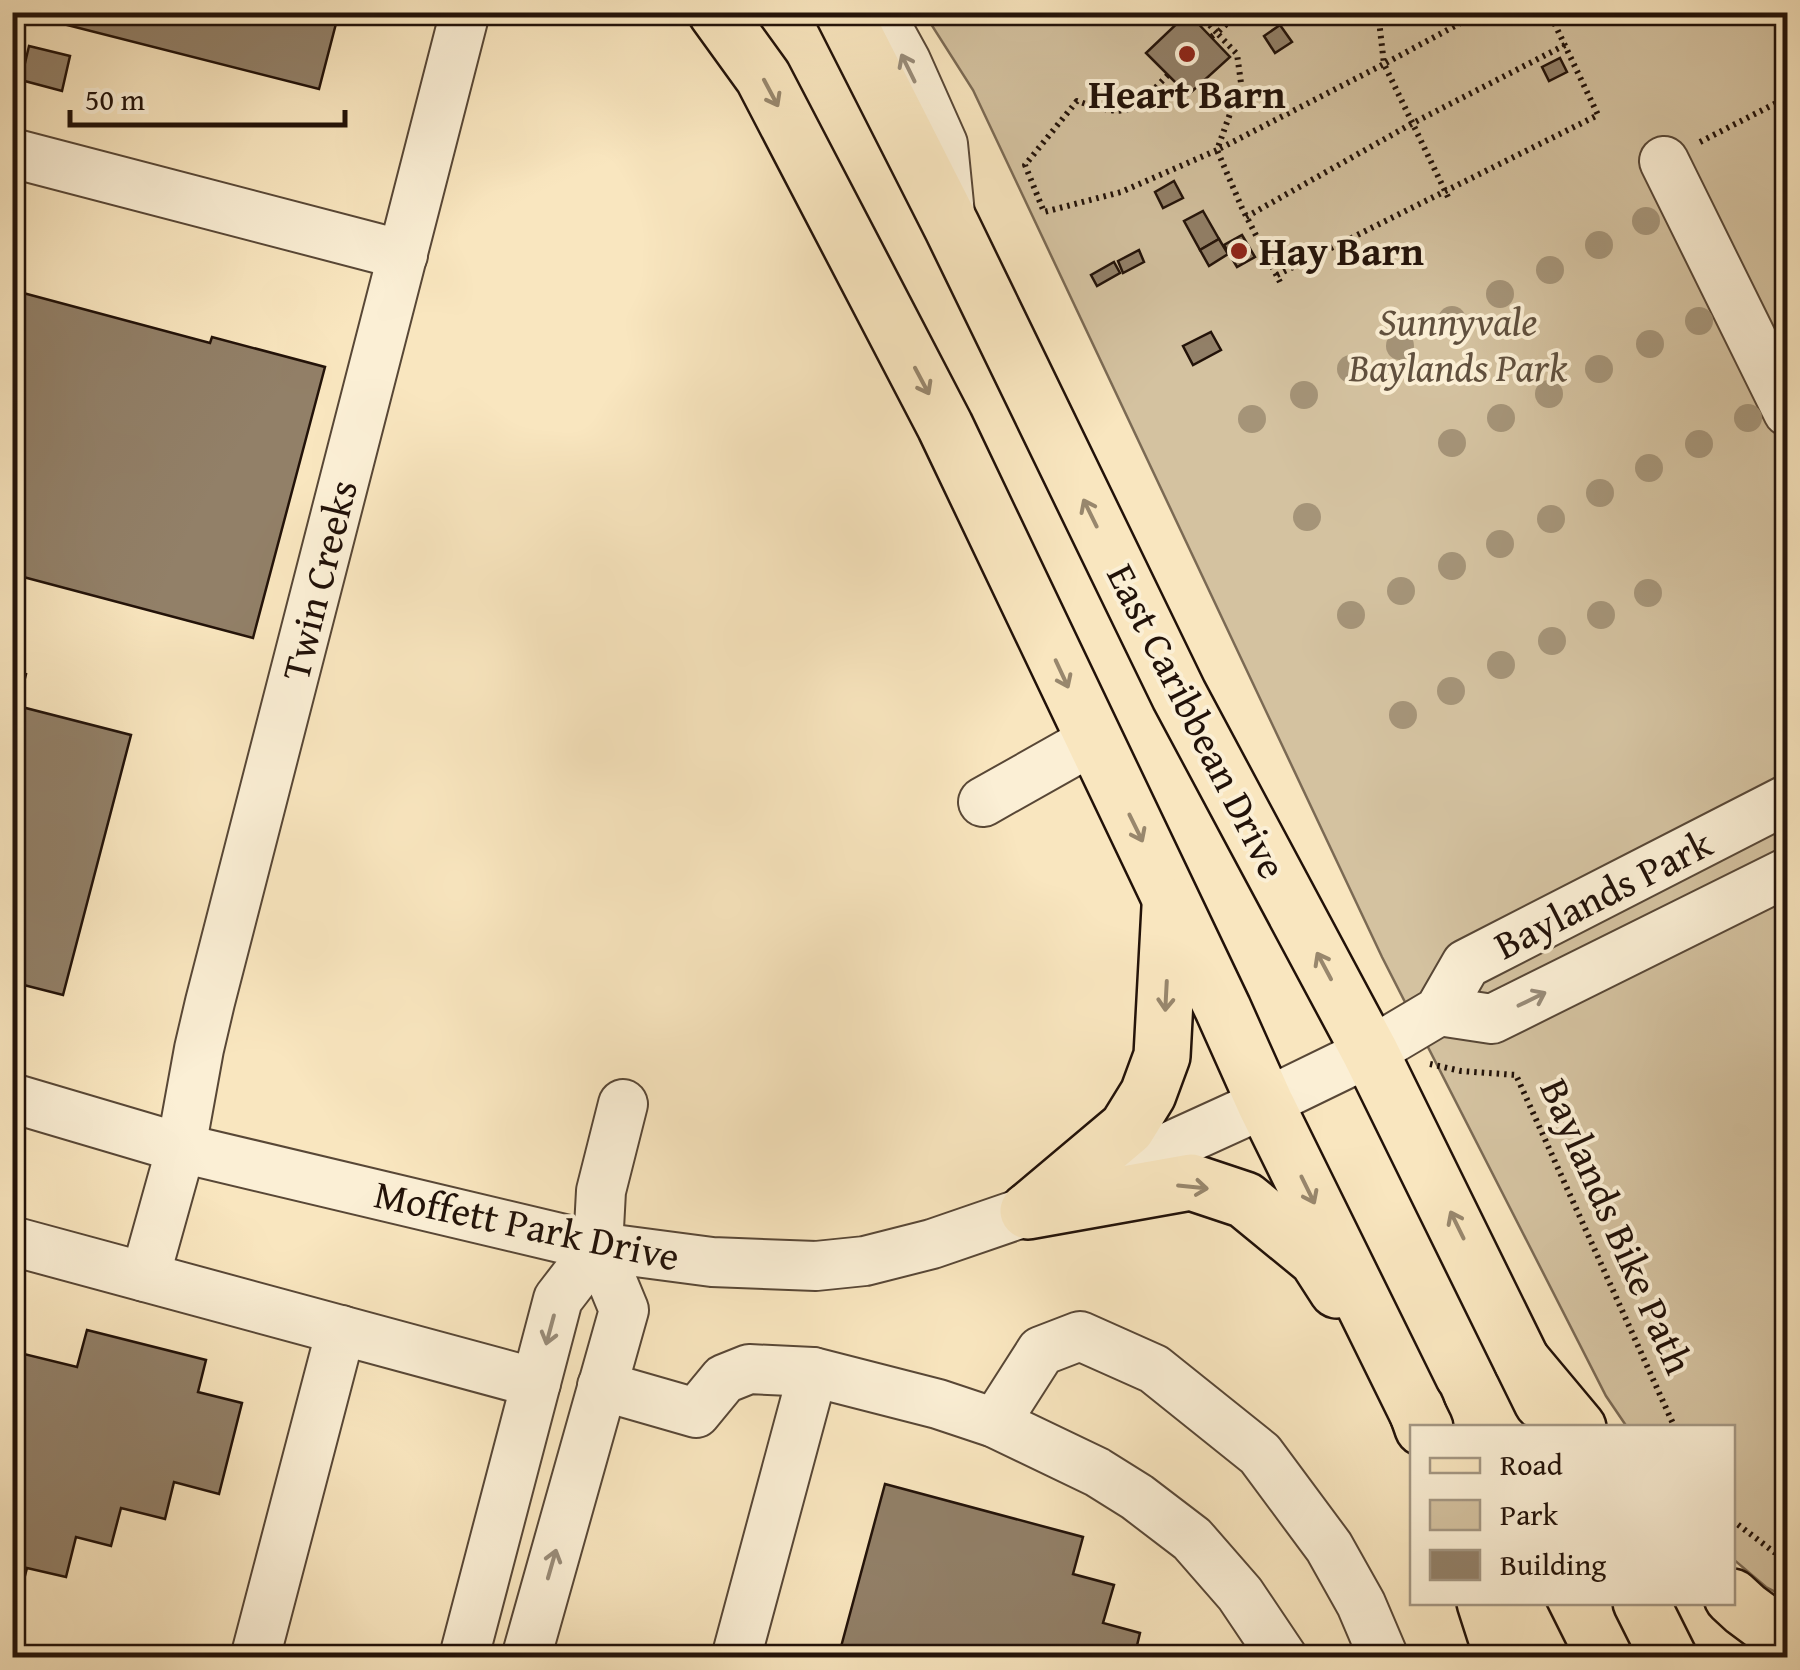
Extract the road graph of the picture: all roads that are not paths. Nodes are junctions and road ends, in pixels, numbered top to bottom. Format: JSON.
{"nodes":[{"id":1,"x":465,"y":12,"type":"edge"},
{"id":2,"x":716,"y":12,"type":"edge"},
{"id":3,"x":843,"y":12,"type":"edge"},
{"id":4,"x":879,"y":12,"type":"edge"},
{"id":5,"x":12,"y":153,"type":"edge"},
{"id":6,"x":1664,"y":161,"type":"road end"},
{"id":7,"x":952,"y":227,"type":"junction"},
{"id":8,"x":403,"y":255,"type":"junction"},
{"id":9,"x":1788,"y":412,"type":"edge"},
{"id":10,"x":1093,"y":740,"type":"junction"},
{"id":11,"x":1788,"y":799,"type":"edge"},
{"id":12,"x":983,"y":802,"type":"dead end"},
{"id":13,"x":1788,"y":872,"type":"edge"},
{"id":14,"x":1170,"y":899,"type":"junction"},
{"id":15,"x":1440,"y":1011,"type":"junction"},
{"id":16,"x":1370,"y":1052,"type":"junction"},
{"id":17,"x":12,"y":1098,"type":"edge"},
{"id":18,"x":1265,"y":1103,"type":"junction"},
{"id":19,"x":623,"y":1104,"type":"dead end"},
{"id":20,"x":182,"y":1148,"type":"junction"},
{"id":21,"x":1028,"y":1210,"type":"junction"},
{"id":22,"x":12,"y":1242,"type":"edge"},
{"id":23,"x":598,"y":1247,"type":"junction"},
{"id":24,"x":145,"y":1277,"type":"junction"},
{"id":25,"x":341,"y":1330,"type":"junction"},
{"id":26,"x":1522,"y":1361,"type":"junction"},
{"id":27,"x":813,"y":1372,"type":"junction"},
{"id":28,"x":536,"y":1383,"type":"junction"},
{"id":29,"x":602,"y":1386,"type":"junction"},
{"id":30,"x":1421,"y":1421,"type":"edge"},
{"id":31,"x":995,"y":1423,"type":"junction"},
{"id":32,"x":1554,"y":1425,"type":"edge"},
{"id":33,"x":1575,"y":1425,"type":"edge"},
{"id":34,"x":1735,"y":1600,"type":"edge"},
{"id":35,"x":1486,"y":1605,"type":"edge"},
{"id":36,"x":1514,"y":1605,"type":"edge"},
{"id":37,"x":1643,"y":1605,"type":"edge"},
{"id":38,"x":1788,"y":1641,"type":"edge"},
{"id":39,"x":255,"y":1658,"type":"edge"},
{"id":40,"x":467,"y":1658,"type":"edge"},
{"id":41,"x":526,"y":1658,"type":"edge"},
{"id":42,"x":736,"y":1658,"type":"edge"},
{"id":43,"x":1283,"y":1658,"type":"edge"},
{"id":44,"x":1384,"y":1658,"type":"edge"},
{"id":45,"x":1503,"y":1658,"type":"edge"},
{"id":46,"x":1541,"y":1658,"type":"edge"},
{"id":47,"x":1669,"y":1658,"type":"edge"}],
"edges":[{"from":1,"to":8,"type":"street","name":"Twin Creeks"},
{"from":2,"to":10,"type":"main road","one_way":true},
{"from":3,"to":7,"type":"main road","name":"East Caribbean Drive"},
{"from":7,"to":4,"type":"street","one_way":true},
{"from":5,"to":8,"type":"street"},
{"from":6,"to":9,"type":"street"},
{"from":16,"to":7,"type":"main road","name":"East Caribbean Drive","one_way":true},
{"from":8,"to":20,"type":"street","name":"Twin Creeks"},
{"from":10,"to":12,"type":"street"},
{"from":10,"to":14,"type":"main road","one_way":true},
{"from":11,"to":15,"type":"street","name":"Baylands Park"},
{"from":15,"to":13,"type":"street","name":"Baylands Park","one_way":true},
{"from":14,"to":18,"type":"main road"},
{"from":14,"to":21,"type":"main road","one_way":true},
{"from":15,"to":16,"type":"street"},
{"from":16,"to":18,"type":"street","name":"Moffett Park Drive"},
{"from":26,"to":16,"type":"main road","name":"East Caribbean Drive","one_way":true},
{"from":17,"to":20,"type":"street","name":"Moffett Park Drive"},
{"from":18,"to":21,"type":"street","name":"Moffett Park Drive"},
{"from":18,"to":30,"type":"main road","one_way":true},
{"from":19,"to":23,"type":"street"},
{"from":20,"to":23,"type":"street","name":"Moffett Park Drive"},
{"from":20,"to":24,"type":"street","name":"Twin Creeks"},
{"from":21,"to":23,"type":"street","name":"Moffett Park Drive"},
{"from":21,"to":30,"type":"main road","one_way":true},
{"from":22,"to":24,"type":"street"},
{"from":23,"to":28,"type":"street","one_way":true},
{"from":23,"to":29,"type":"street"},
{"from":24,"to":25,"type":"street"},
{"from":25,"to":28,"type":"street"},
{"from":25,"to":39,"type":"street"},
{"from":26,"to":32,"type":"main road","name":"East Caribbean Drive"},
{"from":26,"to":33,"type":"main road"},
{"from":27,"to":29,"type":"street"},
{"from":27,"to":31,"type":"street"},
{"from":27,"to":42,"type":"street"},
{"from":28,"to":40,"type":"street"},
{"from":41,"to":29,"type":"street","one_way":true},
{"from":31,"to":43,"type":"street"},
{"from":31,"to":44,"type":"street"},
{"from":34,"to":38,"type":"main road"},
{"from":35,"to":45,"type":"main road"},
{"from":36,"to":46,"type":"main road"},
{"from":37,"to":47,"type":"main road"}]}
